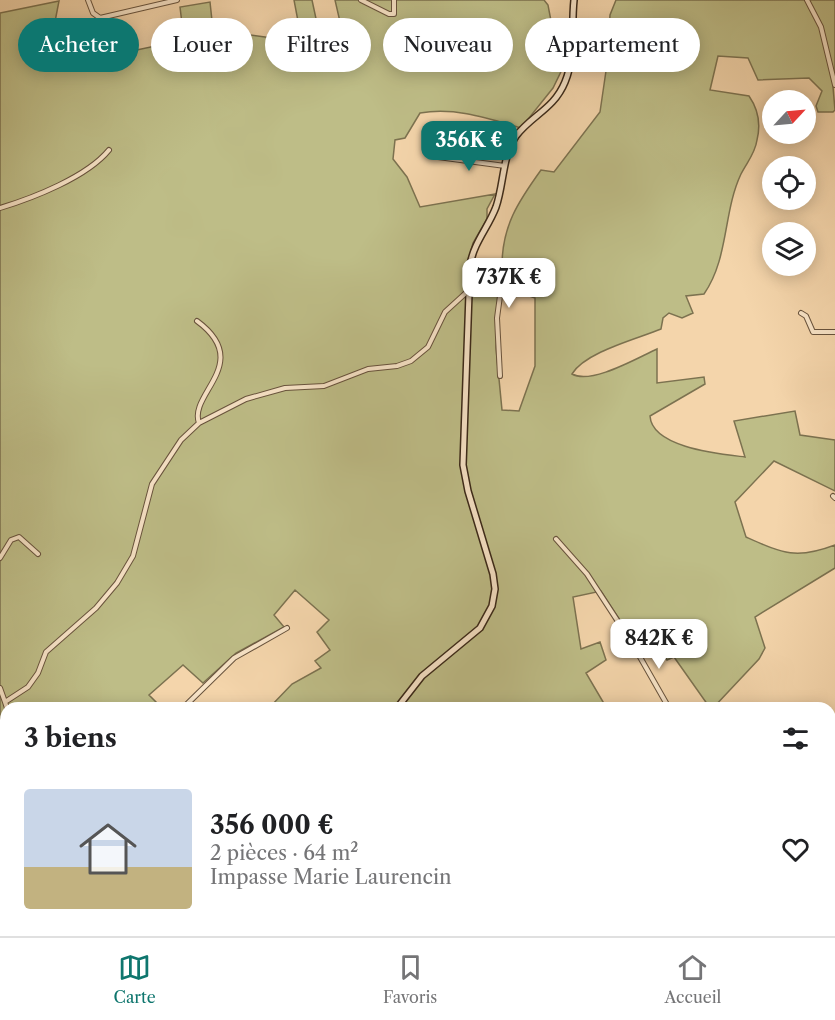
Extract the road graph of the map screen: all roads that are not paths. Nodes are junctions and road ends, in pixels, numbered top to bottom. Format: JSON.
{"nodes":[{"id":1,"x":88,"y":0,"type":"edge"},
{"id":2,"x":177,"y":0,"type":"edge"},
{"id":3,"x":361,"y":0,"type":"edge"},
{"id":4,"x":394,"y":0,"type":"edge"},
{"id":5,"x":574,"y":0,"type":"edge"},
{"id":6,"x":807,"y":0,"type":"edge"},
{"id":7,"x":835,"y":85,"type":"edge"},
{"id":8,"x":109,"y":150,"type":"dead end"},
{"id":9,"x":438,"y":157,"type":"dead end"},
{"id":10,"x":505,"y":166,"type":"junction"},
{"id":11,"x":0,"y":208,"type":"edge"},
{"id":12,"x":468,"y":291,"type":"junction"},
{"id":13,"x":801,"y":313,"type":"dead end"},
{"id":14,"x":197,"y":321,"type":"dead end"},
{"id":15,"x":835,"y":332,"type":"edge"},
{"id":16,"x":500,"y":376,"type":"dead end"},
{"id":17,"x":199,"y":423,"type":"junction"},
{"id":18,"x":556,"y":539,"type":"dead end"},
{"id":19,"x":38,"y":554,"type":"dead end"},
{"id":20,"x":0,"y":558,"type":"edge"},
{"id":21,"x":287,"y":628,"type":"dead end"},
{"id":22,"x":0,"y":688,"type":"edge"},
{"id":23,"x":5,"y":702,"type":"joint"},
{"id":24,"x":189,"y":702,"type":"edge"},
{"id":25,"x":402,"y":702,"type":"edge"},
{"id":26,"x":666,"y":702,"type":"edge"}],
"edges":[{"from":1,"to":2,"type":"street"},
{"from":3,"to":4,"type":"street"},
{"from":5,"to":10,"type":"main road"},
{"from":6,"to":7,"type":"street"},
{"from":8,"to":11,"type":"street"},
{"from":9,"to":10,"type":"street"},
{"from":10,"to":12,"type":"main road"},
{"from":12,"to":16,"type":"street"},
{"from":12,"to":17,"type":"street"},
{"from":12,"to":25,"type":"main road"},
{"from":13,"to":15,"type":"street"},
{"from":14,"to":17,"type":"street"},
{"from":17,"to":23,"type":"street"},
{"from":18,"to":26,"type":"street"},
{"from":19,"to":20,"type":"street"},
{"from":21,"to":24,"type":"street"},
{"from":22,"to":23,"type":"street"}]}
